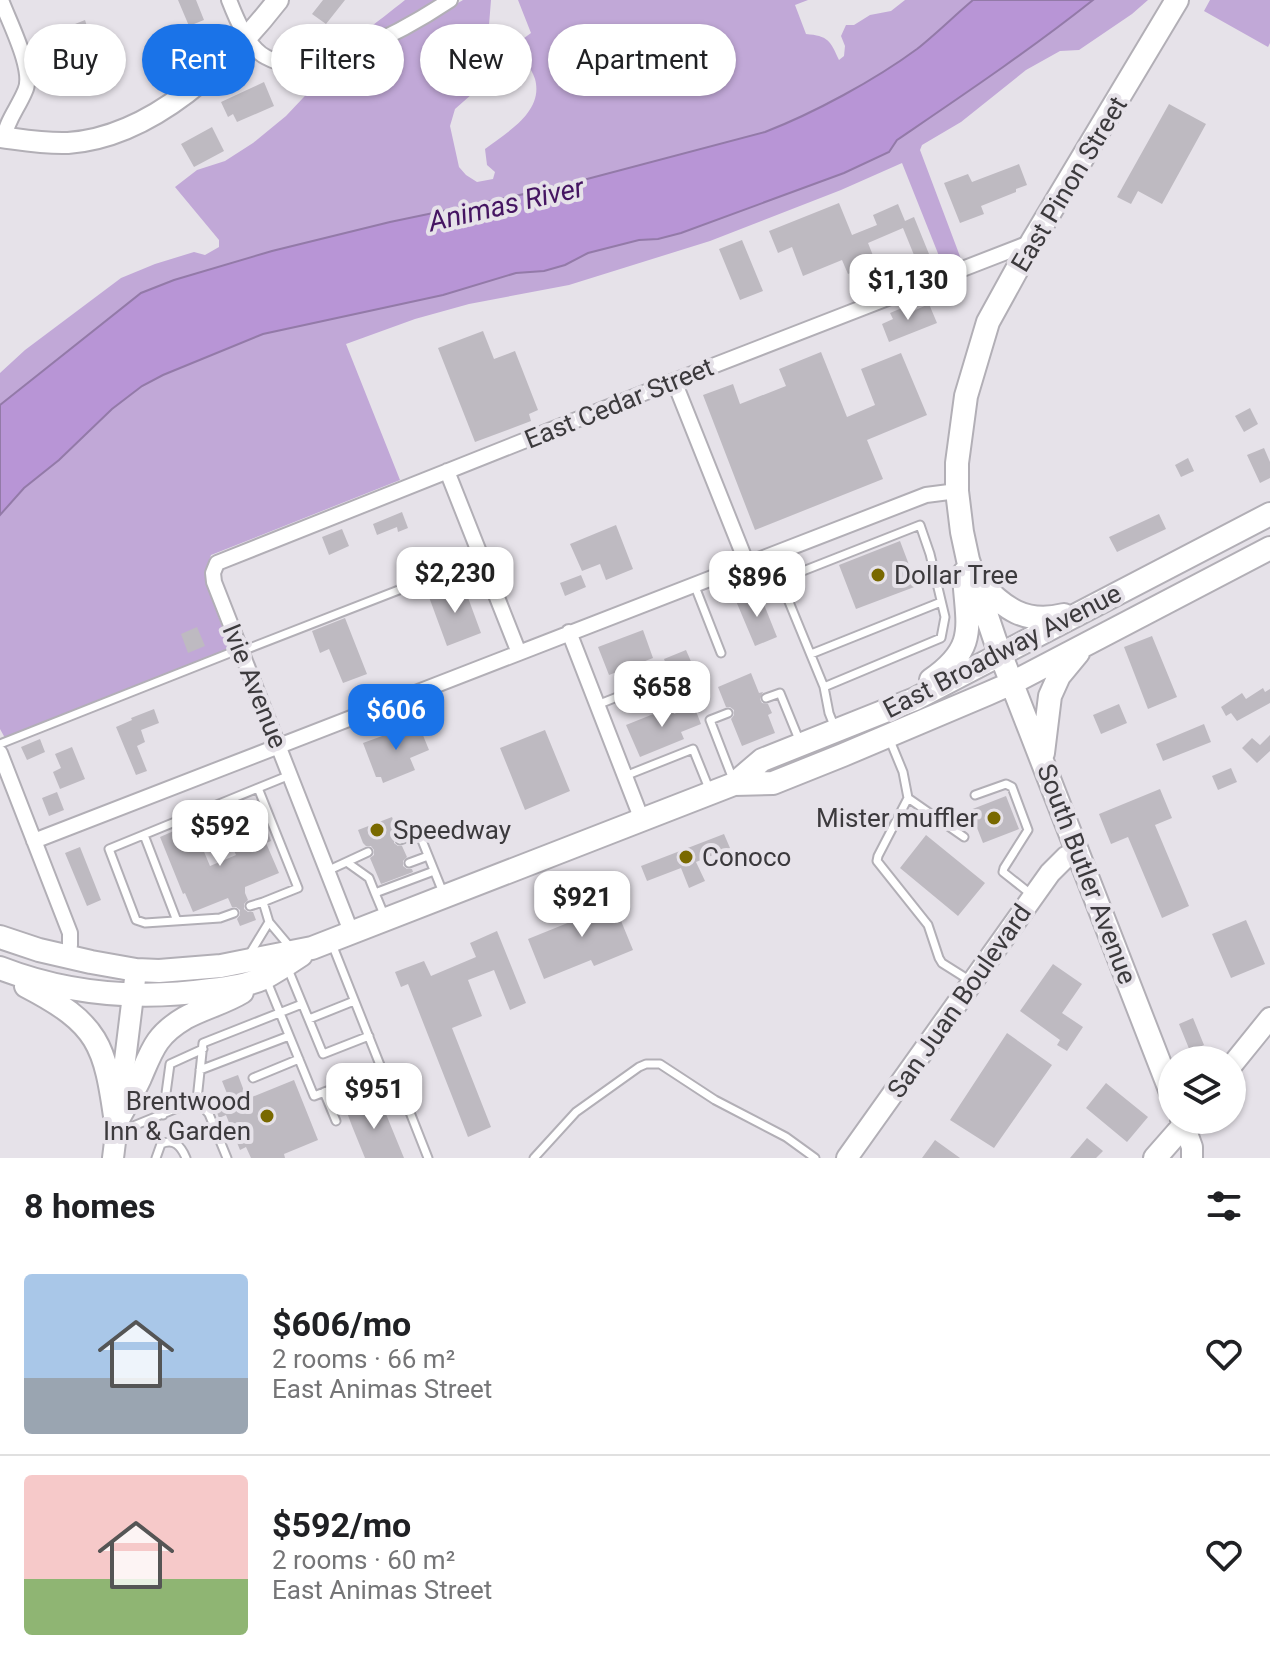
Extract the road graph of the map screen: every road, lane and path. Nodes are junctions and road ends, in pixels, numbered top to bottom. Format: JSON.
{"nodes":[{"id":1,"x":1,"y":0,"type":"edge"},
{"id":2,"x":229,"y":0,"type":"edge"},
{"id":3,"x":278,"y":0,"type":"edge"},
{"id":4,"x":450,"y":0,"type":"edge"},
{"id":5,"x":1177,"y":0,"type":"edge"},
{"id":6,"x":240,"y":24,"type":"edge"},
{"id":7,"x":255,"y":27,"type":"edge"},
{"id":8,"x":255,"y":46,"type":"edge"},
{"id":9,"x":182,"y":96,"type":"edge"},
{"id":10,"x":2,"y":132,"type":"edge"},
{"id":11,"x":1032,"y":242,"type":"junction"},
{"id":12,"x":674,"y":381,"type":"junction"},
{"id":13,"x":447,"y":471,"type":"junction"},
{"id":14,"x":957,"y":491,"type":"junction"},
{"id":15,"x":1270,"y":514,"type":"edge"},
{"id":16,"x":962,"y":532,"type":"junction"},
{"id":17,"x":1270,"y":548,"type":"edge"},
{"id":18,"x":481,"y":558,"type":"junction"},
{"id":19,"x":747,"y":564,"type":"junction"},
{"id":20,"x":213,"y":573,"type":"joint"},
{"id":21,"x":974,"y":576,"type":"junction"},
{"id":22,"x":694,"y":584,"type":"junction"},
{"id":23,"x":941,"y":602,"type":"junction"},
{"id":24,"x":1092,"y":606,"type":"junction"},
{"id":25,"x":569,"y":632,"type":"junction"},
{"id":26,"x":1085,"y":645,"type":"junction"},
{"id":27,"x":241,"y":650,"type":"junction"},
{"id":28,"x":519,"y":653,"type":"junction"},
{"id":29,"x":721,"y":653,"type":"dead end"},
{"id":30,"x":811,"y":654,"type":"junction"},
{"id":31,"x":1000,"y":654,"type":"junction"},
{"id":32,"x":655,"y":682,"type":"dead end"},
{"id":33,"x":1012,"y":683,"type":"junction"},
{"id":34,"x":824,"y":687,"type":"junction"},
{"id":35,"x":766,"y":698,"type":"dead end"},
{"id":36,"x":597,"y":705,"type":"junction"},
{"id":37,"x":893,"y":708,"type":"junction"},
{"id":38,"x":728,"y":713,"type":"dead end"},
{"id":39,"x":836,"y":731,"type":"junction"},
{"id":40,"x":888,"y":736,"type":"junction"},
{"id":41,"x":0,"y":744,"type":"edge"},
{"id":42,"x":800,"y":744,"type":"junction"},
{"id":43,"x":279,"y":745,"type":"junction"},
{"id":44,"x":0,"y":753,"type":"edge"},
{"id":45,"x":1042,"y":758,"type":"junction"},
{"id":46,"x":290,"y":775,"type":"junction"},
{"id":47,"x":625,"y":776,"type":"junction"},
{"id":48,"x":734,"y":784,"type":"junction"},
{"id":49,"x":258,"y":788,"type":"junction"},
{"id":50,"x":711,"y":793,"type":"junction"},
{"id":51,"x":975,"y":795,"type":"dead end"},
{"id":52,"x":908,"y":798,"type":"junction"},
{"id":53,"x":642,"y":820,"type":"junction"},
{"id":54,"x":144,"y":835,"type":"junction"},
{"id":55,"x":964,"y":837,"type":"dead end"},
{"id":56,"x":400,"y":840,"type":"dead end"},
{"id":57,"x":34,"y":841,"type":"junction"},
{"id":58,"x":1078,"y":851,"type":"junction"},
{"id":59,"x":368,"y":852,"type":"dead end"},
{"id":60,"x":428,"y":856,"type":"junction"},
{"id":61,"x":348,"y":863,"type":"junction"},
{"id":62,"x":409,"y":863,"type":"dead end"},
{"id":63,"x":327,"y":871,"type":"junction"},
{"id":64,"x":434,"y":871,"type":"junction"},
{"id":65,"x":375,"y":893,"type":"junction"},
{"id":66,"x":1033,"y":896,"type":"junction"},
{"id":67,"x":445,"y":897,"type":"junction"},
{"id":68,"x":263,"y":902,"type":"junction"},
{"id":69,"x":250,"y":906,"type":"dead end"},
{"id":70,"x":234,"y":913,"type":"dead end"},
{"id":71,"x":386,"y":920,"type":"junction"},
{"id":72,"x":177,"y":921,"type":"junction"},
{"id":73,"x":269,"y":922,"type":"junction"},
{"id":74,"x":0,"y":937,"type":"edge"},
{"id":75,"x":315,"y":948,"type":"junction"},
{"id":76,"x":67,"y":957,"type":"junction"},
{"id":77,"x":246,"y":960,"type":"junction"},
{"id":78,"x":0,"y":970,"type":"edge"},
{"id":79,"x":136,"y":970,"type":"junction"},
{"id":80,"x":264,"y":978,"type":"junction"},
{"id":81,"x":972,"y":982,"type":"junction"},
{"id":82,"x":133,"y":995,"type":"junction"},
{"id":83,"x":354,"y":1001,"type":"junction"},
{"id":84,"x":302,"y":1004,"type":"junction"},
{"id":85,"x":280,"y":1013,"type":"junction"},
{"id":86,"x":1270,"y":1018,"type":"edge"},
{"id":87,"x":309,"y":1019,"type":"junction"},
{"id":88,"x":289,"y":1036,"type":"junction"},
{"id":89,"x":369,"y":1036,"type":"junction"},
{"id":90,"x":1246,"y":1048,"type":"edge"},
{"id":91,"x":203,"y":1049,"type":"junction"},
{"id":92,"x":299,"y":1059,"type":"junction"},
{"id":93,"x":1158,"y":1059,"type":"edge"},
{"id":94,"x":200,"y":1070,"type":"junction"},
{"id":95,"x":382,"y":1070,"type":"junction"},
{"id":96,"x":253,"y":1078,"type":"dead end"},
{"id":97,"x":324,"y":1092,"type":"junction"},
{"id":98,"x":197,"y":1100,"type":"junction"},
{"id":99,"x":163,"y":1115,"type":"junction"},
{"id":100,"x":336,"y":1121,"type":"dead end"},
{"id":101,"x":116,"y":1128,"type":"junction"},
{"id":102,"x":1174,"y":1134,"type":"edge"},
{"id":103,"x":1189,"y":1134,"type":"edge"},
{"id":104,"x":1197,"y":1154,"type":"edge"},
{"id":105,"x":113,"y":1158,"type":"edge"},
{"id":106,"x":156,"y":1158,"type":"edge"},
{"id":107,"x":186,"y":1158,"type":"edge"},
{"id":108,"x":227,"y":1158,"type":"edge"},
{"id":109,"x":428,"y":1158,"type":"edge"},
{"id":110,"x":534,"y":1158,"type":"edge"},
{"id":111,"x":815,"y":1158,"type":"edge"},
{"id":112,"x":847,"y":1158,"type":"edge"},
{"id":113,"x":1155,"y":1158,"type":"edge"}],
"edges":[{"from":1,"to":10,"type":"street"},
{"from":2,"to":6,"type":"street"},
{"from":3,"to":7,"type":"main road"},
{"from":4,"to":8,"type":"street"},
{"from":5,"to":11,"type":"main road","name":"East Pinon Street"},
{"from":9,"to":10,"type":"main road"},
{"from":11,"to":12,"type":"street","name":"East Cedar Street"},
{"from":11,"to":14,"type":"main road","name":"East Pinon Street"},
{"from":12,"to":13,"type":"street","name":"East Cedar Street"},
{"from":12,"to":19,"type":"street"},
{"from":13,"to":18,"type":"street"},
{"from":13,"to":20,"type":"street","name":"East Cedar Street"},
{"from":14,"to":16,"type":"main road","name":"East Pinon Street"},
{"from":14,"to":19,"type":"street"},
{"from":15,"to":24,"type":"main road","name":"East Broadway Avenue"},
{"from":16,"to":21,"type":"main road","name":"East Pinon Street"},
{"from":16,"to":37,"type":"main road"},
{"from":17,"to":26,"type":"main road","name":"East Broadway Avenue"},
{"from":18,"to":27,"type":"lane"},
{"from":18,"to":28,"type":"street"},
{"from":19,"to":22,"type":"street"},
{"from":20,"to":27,"type":"street","name":"Ivie Avenue"},
{"from":21,"to":24,"type":"main road"},
{"from":21,"to":31,"type":"main road","name":"East Pinon Street"},
{"from":22,"to":25,"type":"street"},
{"from":22,"to":29,"type":"lane"},
{"from":23,"to":30,"type":"lane"},
{"from":23,"to":30,"type":"lane"},
{"from":23,"to":34,"type":"lane"},
{"from":24,"to":31,"type":"main road","name":"East Broadway Avenue"},
{"from":25,"to":28,"type":"street"},
{"from":25,"to":36,"type":"street"},
{"from":26,"to":33,"type":"main road","name":"East Broadway Avenue"},
{"from":26,"to":45,"type":"main road"},
{"from":27,"to":41,"type":"lane"},
{"from":27,"to":43,"type":"street","name":"Ivie Avenue"},
{"from":28,"to":43,"type":"street"},
{"from":30,"to":34,"type":"lane"},
{"from":31,"to":33,"type":"main road","name":"South Butler Avenue"},
{"from":31,"to":37,"type":"main road","name":"East Broadway Avenue"},
{"from":32,"to":36,"type":"lane"},
{"from":33,"to":40,"type":"main road","name":"East Broadway Avenue"},
{"from":33,"to":45,"type":"main road","name":"South Butler Avenue"},
{"from":34,"to":39,"type":"lane"},
{"from":35,"to":42,"type":"lane"},
{"from":36,"to":47,"type":"street"},
{"from":37,"to":39,"type":"main road","name":"East Broadway Avenue"},
{"from":38,"to":48,"type":"lane"},
{"from":39,"to":42,"type":"main road","name":"East Broadway Avenue"},
{"from":40,"to":48,"type":"main road","name":"East Broadway Avenue"},
{"from":40,"to":52,"type":"lane"},
{"from":42,"to":48,"type":"main road","name":"East Broadway Avenue"},
{"from":43,"to":46,"type":"street","name":"Ivie Avenue"},
{"from":43,"to":57,"type":"street"},
{"from":44,"to":57,"type":"street"},
{"from":45,"to":58,"type":"main road","name":"South Butler Avenue"},
{"from":46,"to":49,"type":"lane"},
{"from":46,"to":63,"type":"street","name":"Ivie Avenue"},
{"from":47,"to":50,"type":"lane"},
{"from":47,"to":53,"type":"street"},
{"from":48,"to":50,"type":"main road","name":"East Broadway Avenue"},
{"from":49,"to":54,"type":"lane"},
{"from":49,"to":68,"type":"lane"},
{"from":50,"to":53,"type":"main road","name":"East Broadway Avenue"},
{"from":51,"to":66,"type":"lane"},
{"from":52,"to":55,"type":"lane"},
{"from":52,"to":81,"type":"lane"},
{"from":53,"to":67,"type":"main road","name":"East Broadway Avenue"},
{"from":54,"to":72,"type":"lane"},
{"from":54,"to":72,"type":"lane"},
{"from":56,"to":60,"type":"lane"},
{"from":57,"to":76,"type":"street"},
{"from":58,"to":66,"type":"main road","name":"San Juan Boulevard"},
{"from":58,"to":93,"type":"main road","name":"South Butler Avenue"},
{"from":59,"to":61,"type":"lane"},
{"from":60,"to":62,"type":"lane"},
{"from":60,"to":64,"type":"lane"},
{"from":61,"to":63,"type":"lane"},
{"from":61,"to":65,"type":"lane"},
{"from":63,"to":75,"type":"street","name":"Ivie Avenue"},
{"from":64,"to":65,"type":"lane"},
{"from":64,"to":67,"type":"lane"},
{"from":65,"to":71,"type":"lane"},
{"from":66,"to":81,"type":"main road","name":"San Juan Boulevard"},
{"from":67,"to":71,"type":"main road","name":"East Broadway Avenue"},
{"from":68,"to":69,"type":"lane"},
{"from":68,"to":73,"type":"lane"},
{"from":70,"to":72,"type":"lane"},
{"from":71,"to":75,"type":"main road","name":"East Broadway Avenue"},
{"from":73,"to":75,"type":"lane"},
{"from":73,"to":77,"type":"lane"},
{"from":74,"to":76,"type":"main road","name":"East Broadway Avenue"},
{"from":75,"to":77,"type":"main road","name":"East Broadway Avenue"},
{"from":75,"to":80,"type":"main road","name":"East Broadway Avenue"},
{"from":75,"to":83,"type":"lane"},
{"from":75,"to":84,"type":"lane"},
{"from":76,"to":79,"type":"main road","name":"East Broadway Avenue"},
{"from":77,"to":79,"type":"main road","name":"East Broadway Avenue"},
{"from":78,"to":82,"type":"main road","name":"East Broadway Avenue"},
{"from":78,"to":101,"type":"main road"},
{"from":79,"to":82,"type":"main road"},
{"from":80,"to":82,"type":"main road","name":"East Broadway Avenue"},
{"from":80,"to":85,"type":"lane"},
{"from":80,"to":101,"type":"main road"},
{"from":81,"to":112,"type":"main road","name":"San Juan Boulevard"},
{"from":82,"to":101,"type":"main road"},
{"from":83,"to":87,"type":"lane"},
{"from":83,"to":89,"type":"lane"},
{"from":84,"to":85,"type":"lane"},
{"from":84,"to":87,"type":"lane"},
{"from":85,"to":88,"type":"lane"},
{"from":85,"to":91,"type":"lane"},
{"from":86,"to":90,"type":"main road"},
{"from":87,"to":89,"type":"lane"},
{"from":88,"to":92,"type":"lane"},
{"from":88,"to":94,"type":"lane"},
{"from":89,"to":95,"type":"lane"},
{"from":91,"to":94,"type":"lane"},
{"from":91,"to":99,"type":"lane"},
{"from":92,"to":96,"type":"lane"},
{"from":92,"to":97,"type":"lane"},
{"from":94,"to":98,"type":"lane"},
{"from":95,"to":97,"type":"lane"},
{"from":95,"to":109,"type":"lane"},
{"from":97,"to":100,"type":"lane"},
{"from":98,"to":99,"type":"lane"},
{"from":98,"to":108,"type":"lane"},
{"from":99,"to":101,"type":"lane"},
{"from":101,"to":105,"type":"main road"},
{"from":102,"to":113,"type":"main road"},
{"from":103,"to":104,"type":"main road"},
{"from":106,"to":107,"type":"lane"},
{"from":110,"to":111,"type":"lane"}]}
